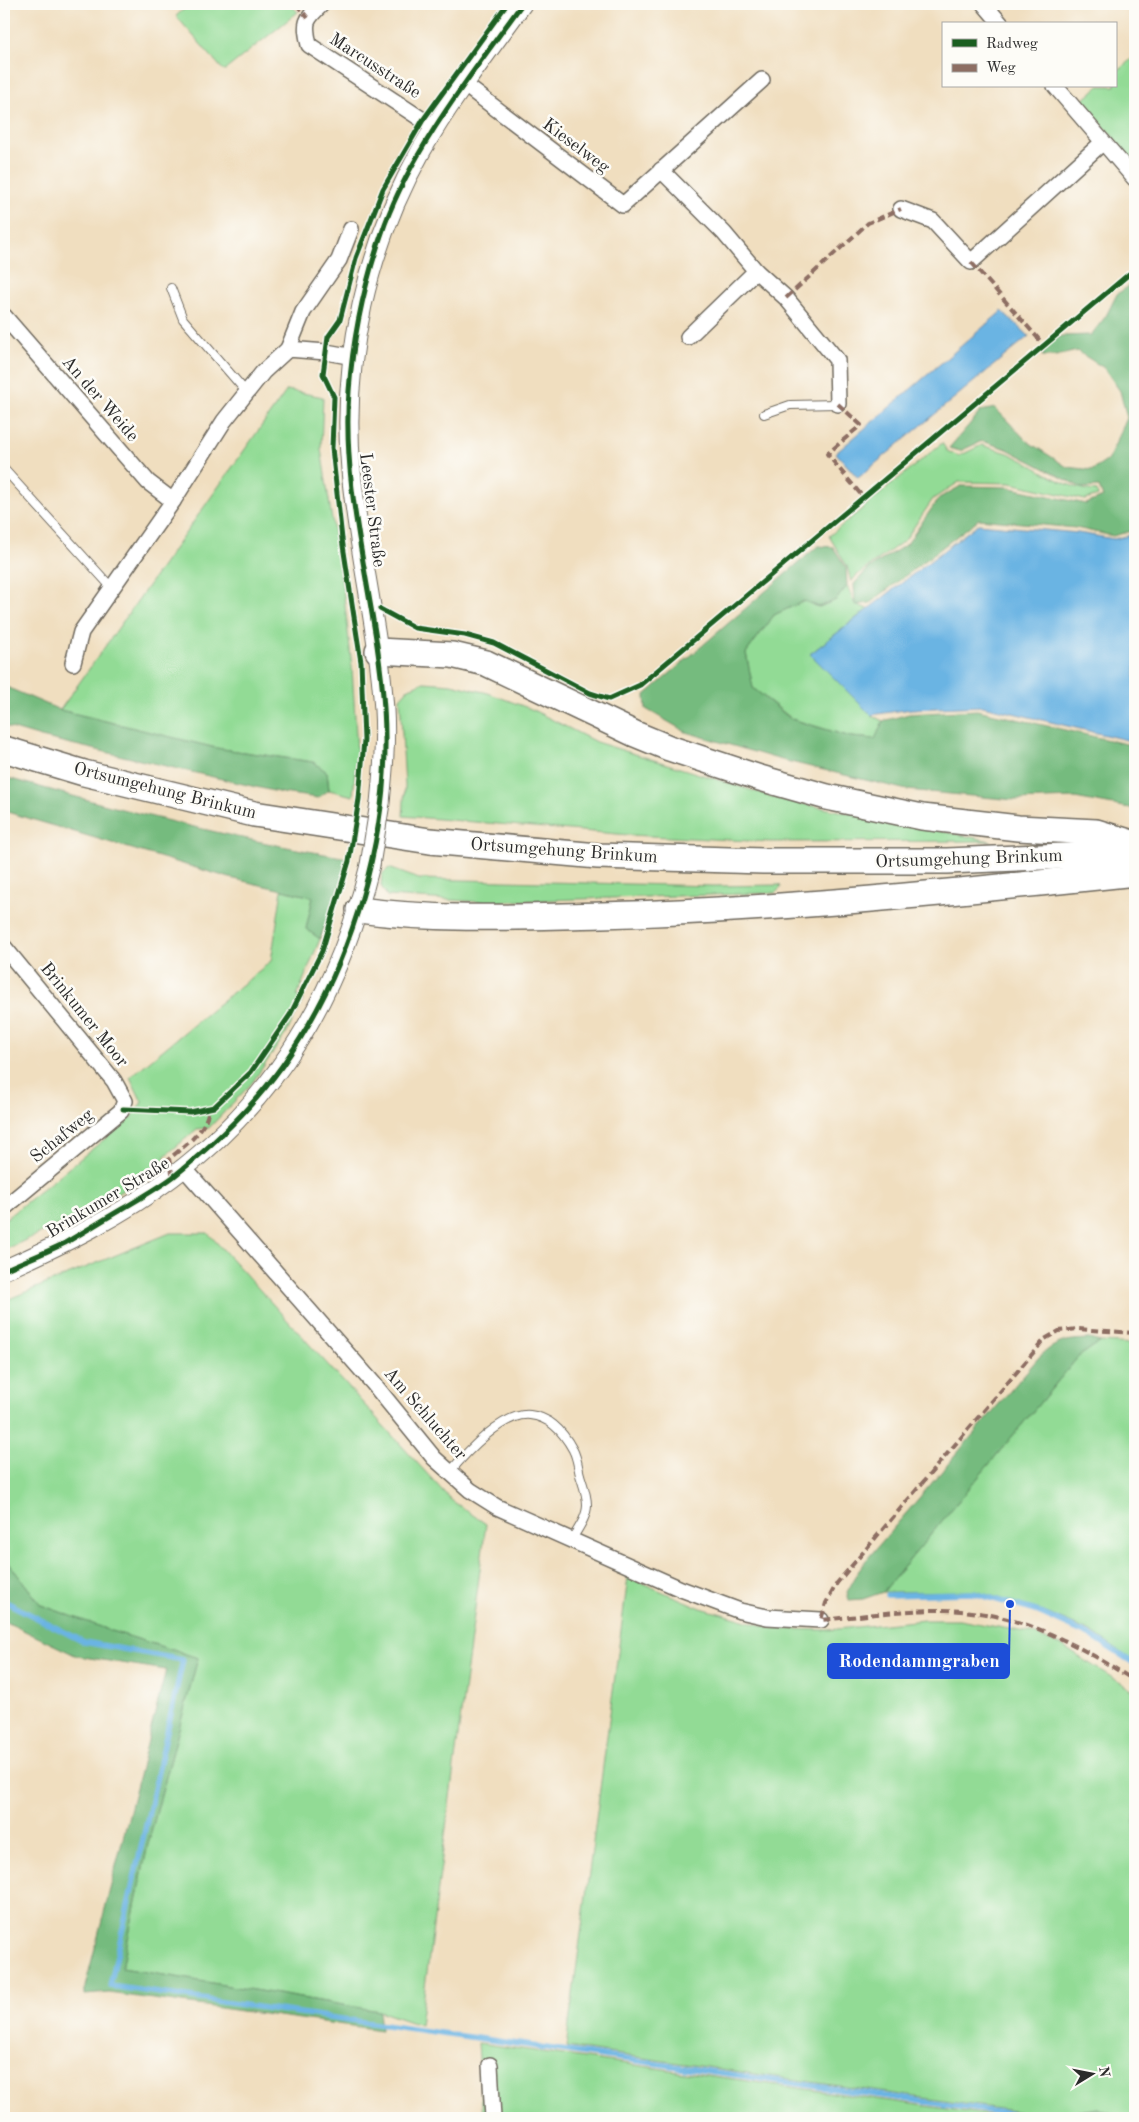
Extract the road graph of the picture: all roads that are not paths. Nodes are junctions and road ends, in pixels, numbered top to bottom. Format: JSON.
{"nodes":[{"id":1,"x":322,"y":4,"type":"edge"},
{"id":2,"x":522,"y":4,"type":"edge"},
{"id":3,"x":984,"y":4,"type":"edge"},
{"id":4,"x":999,"y":22,"type":"edge"},
{"id":5,"x":762,"y":80,"type":"dead end"},
{"id":6,"x":465,"y":85,"type":"junction"},
{"id":7,"x":1057,"y":88,"type":"edge"},
{"id":8,"x":435,"y":128,"type":"junction"},
{"id":9,"x":1103,"y":142,"type":"junction"},
{"id":10,"x":661,"y":170,"type":"junction"},
{"id":11,"x":1135,"y":179,"type":"edge"},
{"id":12,"x":901,"y":209,"type":"dead end"},
{"id":13,"x":351,"y":229,"type":"dead end"},
{"id":14,"x":756,"y":271,"type":"junction"},
{"id":15,"x":171,"y":288,"type":"dead end"},
{"id":16,"x":4,"y":316,"type":"edge"},
{"id":17,"x":688,"y":337,"type":"dead end"},
{"id":18,"x":288,"y":349,"type":"junction"},
{"id":19,"x":354,"y":357,"type":"junction"},
{"id":20,"x":248,"y":394,"type":"junction"},
{"id":21,"x":838,"y":404,"type":"joint"},
{"id":22,"x":764,"y":414,"type":"dead end"},
{"id":23,"x":4,"y":469,"type":"edge"},
{"id":24,"x":173,"y":501,"type":"junction"},
{"id":25,"x":112,"y":588,"type":"junction"},
{"id":26,"x":378,"y":651,"type":"junction"},
{"id":27,"x":73,"y":663,"type":"dead end"},
{"id":28,"x":4,"y":749,"type":"edge"},
{"id":29,"x":1135,"y":844,"type":"edge"},
{"id":30,"x":1135,"y":853,"type":"edge"},
{"id":31,"x":1135,"y":873,"type":"edge"},
{"id":32,"x":359,"y":910,"type":"junction"},
{"id":33,"x":4,"y":947,"type":"edge"},
{"id":34,"x":121,"y":1112,"type":"joint"},
{"id":35,"x":183,"y":1167,"type":"junction"},
{"id":36,"x":4,"y":1208,"type":"edge"},
{"id":37,"x":4,"y":1270,"type":"edge"},
{"id":38,"x":449,"y":1473,"type":"junction"},
{"id":39,"x":572,"y":1539,"type":"junction"},
{"id":40,"x":820,"y":1620,"type":"dead end"},
{"id":41,"x":490,"y":2065,"type":"dead end"},
{"id":42,"x":492,"y":2118,"type":"edge"}],
"edges":[{"from":1,"to":8,"type":"street","name":"Marcusstraße"},
{"from":2,"to":6,"type":"street","name":"Leester Straße"},
{"from":3,"to":4,"type":"street"},
{"from":5,"to":10,"type":"street","name":"Kieselweg"},
{"from":6,"to":8,"type":"street","name":"Leester Straße"},
{"from":6,"to":10,"type":"street","name":"Kieselweg"},
{"from":7,"to":9,"type":"street"},
{"from":8,"to":19,"type":"street","name":"Leester Straße"},
{"from":9,"to":11,"type":"street"},
{"from":9,"to":12,"type":"street"},
{"from":10,"to":14,"type":"street"},
{"from":13,"to":18,"type":"street"},
{"from":14,"to":17,"type":"street"},
{"from":14,"to":21,"type":"street"},
{"from":15,"to":20,"type":"lane"},
{"from":16,"to":24,"type":"street","name":"An der Weide"},
{"from":18,"to":19,"type":"street"},
{"from":18,"to":20,"type":"street"},
{"from":19,"to":26,"type":"street","name":"Leester Straße"},
{"from":20,"to":24,"type":"street"},
{"from":21,"to":22,"type":"lane"},
{"from":23,"to":25,"type":"lane"},
{"from":24,"to":25,"type":"street"},
{"from":25,"to":27,"type":"street"},
{"from":26,"to":29,"type":"highway"},
{"from":26,"to":32,"type":"street","name":"Leester Straße","bridge":true},
{"from":28,"to":30,"type":"highway","name":"Ortsumgehung Brinkum"},
{"from":31,"to":32,"type":"highway"},
{"from":32,"to":35,"type":"street","name":"Brinkumer Straße"},
{"from":33,"to":34,"type":"street","name":"Brinkumer Moor"},
{"from":34,"to":36,"type":"street","name":"Schafweg"},
{"from":35,"to":37,"type":"street","name":"Brinkumer Straße"},
{"from":35,"to":38,"type":"street","name":"Am Schluchter"},
{"from":38,"to":39,"type":"street","name":"Am Schluchter"},
{"from":38,"to":39,"type":"lane"},
{"from":39,"to":40,"type":"street","name":"Am Schluchter"},
{"from":41,"to":42,"type":"street"}]}
